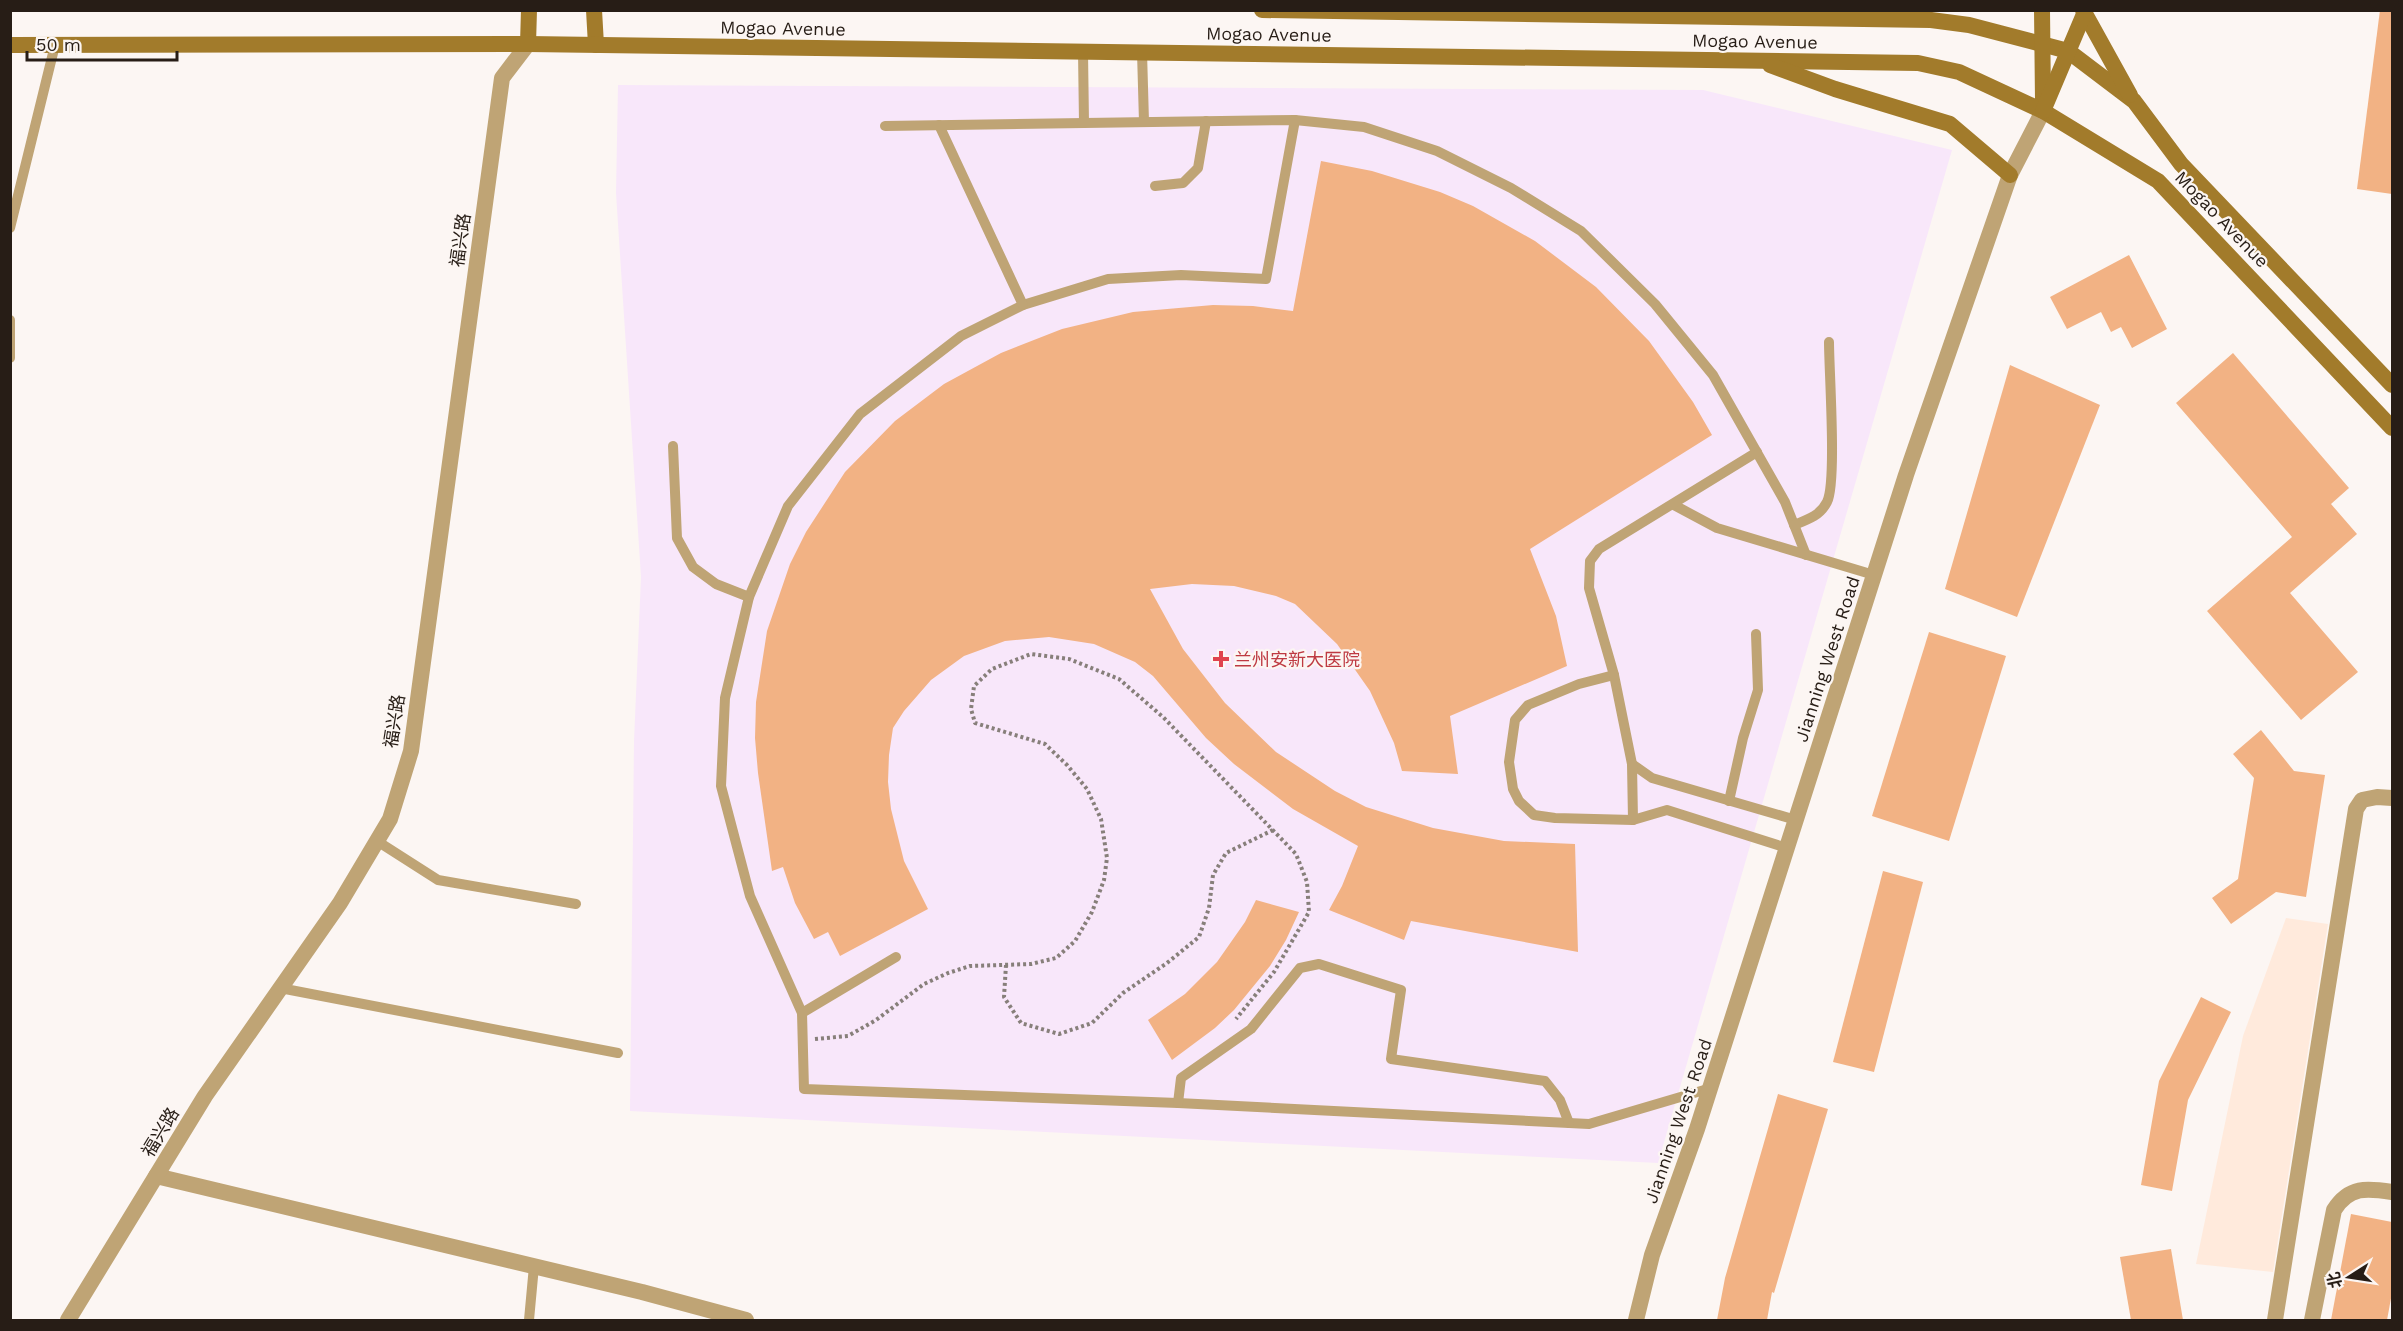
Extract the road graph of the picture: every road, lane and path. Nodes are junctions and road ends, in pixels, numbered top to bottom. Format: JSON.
{"nodes":[{"id":1,"x":529,"y":10,"type":"edge"},
{"id":2,"x":594,"y":10,"type":"edge"},
{"id":3,"x":1262,"y":10,"type":"edge"},
{"id":4,"x":2042,"y":10,"type":"edge"},
{"id":5,"x":2083,"y":12,"type":"edge"},
{"id":6,"x":528,"y":44,"type":"junction"},
{"id":7,"x":10,"y":45,"type":"edge"},
{"id":8,"x":55,"y":45,"type":"junction"},
{"id":9,"x":596,"y":45,"type":"junction"},
{"id":10,"x":2043,"y":45,"type":"junction"},
{"id":11,"x":2068,"y":51,"type":"junction"},
{"id":12,"x":1083,"y":52,"type":"junction"},
{"id":13,"x":1142,"y":52,"type":"junction"},
{"id":14,"x":1757,"y":60,"type":"junction"},
{"id":15,"x":2134,"y":101,"type":"junction"},
{"id":16,"x":2043,"y":111,"type":"junction"},
{"id":17,"x":1295,"y":120,"type":"junction"},
{"id":18,"x":1206,"y":121,"type":"junction"},
{"id":19,"x":1144,"y":122,"type":"junction"},
{"id":20,"x":1084,"y":123,"type":"junction"},
{"id":21,"x":939,"y":125,"type":"junction"},
{"id":22,"x":885,"y":126,"type":"dead end"},
{"id":23,"x":2010,"y":175,"type":"junction"},
{"id":24,"x":1155,"y":186,"type":"dead end"},
{"id":25,"x":10,"y":228,"type":"edge"},
{"id":26,"x":1023,"y":305,"type":"junction"},
{"id":27,"x":10,"y":320,"type":"edge"},
{"id":28,"x":1829,"y":342,"type":"dead end"},
{"id":29,"x":10,"y":358,"type":"edge"},
{"id":30,"x":2392,"y":385,"type":"edge"},
{"id":31,"x":2392,"y":428,"type":"edge"},
{"id":32,"x":673,"y":446,"type":"dead end"},
{"id":33,"x":1757,"y":452,"type":"junction"},
{"id":34,"x":1674,"y":505,"type":"junction"},
{"id":35,"x":1794,"y":525,"type":"junction"},
{"id":36,"x":1806,"y":555,"type":"junction"},
{"id":37,"x":1874,"y":576,"type":"junction"},
{"id":38,"x":749,"y":597,"type":"junction"},
{"id":39,"x":1756,"y":634,"type":"dead end"},
{"id":40,"x":1614,"y":675,"type":"junction"},
{"id":41,"x":1632,"y":764,"type":"junction"},
{"id":42,"x":2392,"y":798,"type":"edge"},
{"id":43,"x":1729,"y":801,"type":"junction"},
{"id":44,"x":1634,"y":820,"type":"junction"},
{"id":45,"x":1796,"y":820,"type":"junction"},
{"id":46,"x":1273,"y":830,"type":"junction"},
{"id":47,"x":377,"y":841,"type":"junction"},
{"id":48,"x":1787,"y":848,"type":"junction"},
{"id":49,"x":576,"y":904,"type":"dead end"},
{"id":50,"x":896,"y":957,"type":"dead end"},
{"id":51,"x":1006,"y":965,"type":"junction"},
{"id":52,"x":280,"y":988,"type":"junction"},
{"id":53,"x":802,"y":1013,"type":"junction"},
{"id":54,"x":1233,"y":1024,"type":"dead end"},
{"id":55,"x":802,"y":1041,"type":"junction"},
{"id":56,"x":618,"y":1053,"type":"dead end"},
{"id":57,"x":1710,"y":1088,"type":"junction"},
{"id":58,"x":1178,"y":1103,"type":"junction"},
{"id":59,"x":1569,"y":1123,"type":"junction"},
{"id":60,"x":156,"y":1176,"type":"junction"},
{"id":61,"x":2392,"y":1192,"type":"edge"},
{"id":62,"x":534,"y":1266,"type":"junction"},
{"id":63,"x":68,"y":1320,"type":"edge"},
{"id":64,"x":529,"y":1320,"type":"edge"},
{"id":65,"x":746,"y":1320,"type":"edge"},
{"id":66,"x":1636,"y":1320,"type":"edge"},
{"id":67,"x":2275,"y":1320,"type":"edge"},
{"id":68,"x":2312,"y":1320,"type":"edge"}],
"edges":[{"from":1,"to":6,"type":"main road"},
{"from":2,"to":9,"type":"main road"},
{"from":3,"to":10,"type":"main road","name":"Mogao Avenue"},
{"from":4,"to":10,"type":"main road","name":"Jianning West Road"},
{"from":5,"to":11,"type":"main road"},
{"from":5,"to":15,"type":"main road"},
{"from":6,"to":8,"type":"main road","name":"Mogao Avenue"},
{"from":6,"to":9,"type":"main road","name":"Mogao Avenue"},
{"from":6,"to":47,"type":"street","name":"福兴路"},
{"from":7,"to":8,"type":"main road","name":"Mogao Avenue"},
{"from":8,"to":25,"type":"lane"},
{"from":9,"to":12,"type":"main road","name":"Mogao Avenue"},
{"from":10,"to":11,"type":"main road","name":"Mogao Avenue"},
{"from":10,"to":16,"type":"main road","name":"Jianning West Road"},
{"from":11,"to":15,"type":"main road","name":"Mogao Avenue"},
{"from":11,"to":16,"type":"main road"},
{"from":12,"to":13,"type":"main road","name":"Mogao Avenue"},
{"from":12,"to":20,"type":"lane"},
{"from":13,"to":14,"type":"main road","name":"Mogao Avenue"},
{"from":13,"to":19,"type":"lane"},
{"from":14,"to":16,"type":"main road","name":"Mogao Avenue"},
{"from":14,"to":23,"type":"main road"},
{"from":15,"to":30,"type":"main road","name":"Mogao Avenue"},
{"from":16,"to":23,"type":"street","name":"Jianning West Road"},
{"from":16,"to":31,"type":"main road","name":"Mogao Avenue"},
{"from":17,"to":18,"type":"lane"},
{"from":17,"to":26,"type":"lane"},
{"from":17,"to":33,"type":"lane"},
{"from":18,"to":19,"type":"lane"},
{"from":18,"to":24,"type":"lane"},
{"from":19,"to":20,"type":"lane"},
{"from":20,"to":21,"type":"lane"},
{"from":21,"to":22,"type":"lane"},
{"from":21,"to":26,"type":"lane"},
{"from":23,"to":37,"type":"street","name":"Jianning West Road"},
{"from":26,"to":38,"type":"lane"},
{"from":27,"to":29,"type":"lane"},
{"from":28,"to":35,"type":"lane"},
{"from":32,"to":38,"type":"lane"},
{"from":33,"to":34,"type":"lane"},
{"from":33,"to":35,"type":"lane"},
{"from":34,"to":36,"type":"lane"},
{"from":34,"to":40,"type":"lane"},
{"from":35,"to":36,"type":"lane"},
{"from":36,"to":37,"type":"lane"},
{"from":37,"to":45,"type":"street","name":"Jianning West Road"},
{"from":38,"to":53,"type":"lane"},
{"from":39,"to":43,"type":"lane"},
{"from":40,"to":41,"type":"lane"},
{"from":40,"to":44,"type":"lane"},
{"from":41,"to":43,"type":"lane"},
{"from":41,"to":44,"type":"lane"},
{"from":42,"to":67,"type":"street"},
{"from":43,"to":45,"type":"lane"},
{"from":44,"to":48,"type":"lane"},
{"from":45,"to":48,"type":"street","name":"Jianning West Road"},
{"from":46,"to":51,"type":"path"},
{"from":46,"to":51,"type":"path"},
{"from":46,"to":54,"type":"path"},
{"from":47,"to":49,"type":"lane"},
{"from":47,"to":52,"type":"street","name":"福兴路"},
{"from":48,"to":57,"type":"street","name":"Jianning West Road"},
{"from":50,"to":53,"type":"lane"},
{"from":51,"to":55,"type":"path"},
{"from":52,"to":56,"type":"lane"},
{"from":52,"to":60,"type":"street","name":"福兴路"},
{"from":53,"to":55,"type":"lane"},
{"from":55,"to":58,"type":"lane"},
{"from":57,"to":59,"type":"lane"},
{"from":57,"to":66,"type":"street","name":"Jianning West Road"},
{"from":58,"to":59,"type":"lane"},
{"from":58,"to":59,"type":"lane"},
{"from":60,"to":62,"type":"street"},
{"from":60,"to":63,"type":"street","name":"福兴路"},
{"from":61,"to":68,"type":"street"},
{"from":62,"to":64,"type":"lane"},
{"from":62,"to":65,"type":"street"}]}
